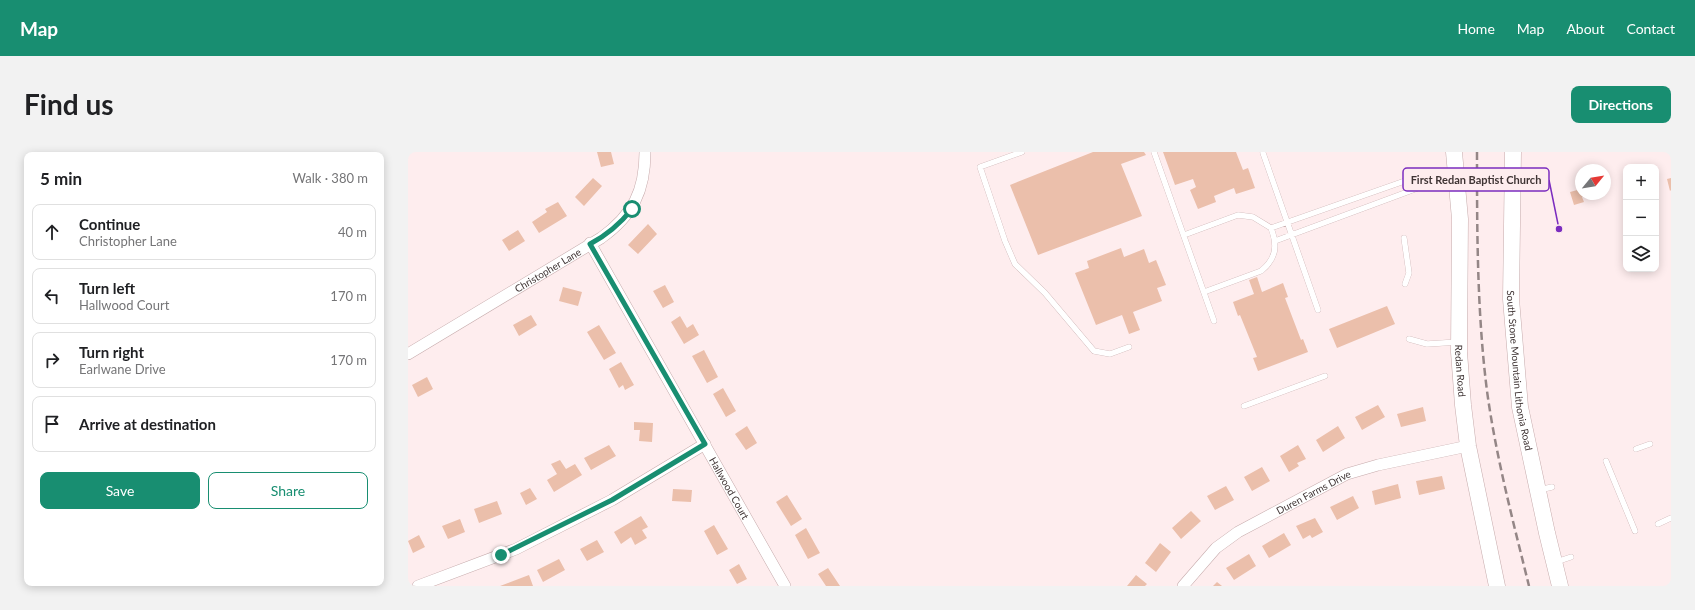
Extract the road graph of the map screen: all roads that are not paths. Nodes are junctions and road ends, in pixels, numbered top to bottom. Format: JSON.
{"nodes":[{"id":1,"x":645,"y":152,"type":"edge"},
{"id":2,"x":1022,"y":152,"type":"edge"},
{"id":3,"x":1154,"y":152,"type":"edge"},
{"id":4,"x":1454,"y":152,"type":"edge"},
{"id":5,"x":1512,"y":152,"type":"edge"},
{"id":6,"x":1263,"y":153,"type":"dead end"},
{"id":7,"x":1416,"y":177,"type":"junction"},
{"id":8,"x":1455,"y":178,"type":"junction"},
{"id":9,"x":1418,"y":188,"type":"junction"},
{"id":10,"x":1287,"y":223,"type":"junction"},
{"id":11,"x":1270,"y":228,"type":"junction"},
{"id":12,"x":1184,"y":235,"type":"junction"},
{"id":13,"x":1291,"y":235,"type":"junction"},
{"id":14,"x":1404,"y":238,"type":"dead end"},
{"id":15,"x":1276,"y":241,"type":"junction"},
{"id":16,"x":590,"y":244,"type":"junction"},
{"id":17,"x":1405,"y":284,"type":"dead end"},
{"id":18,"x":1204,"y":292,"type":"junction"},
{"id":19,"x":1318,"y":310,"type":"dead end"},
{"id":20,"x":1214,"y":321,"type":"dead end"},
{"id":21,"x":1409,"y":340,"type":"dead end"},
{"id":22,"x":1459,"y":342,"type":"junction"},
{"id":23,"x":1129,"y":347,"type":"dead end"},
{"id":24,"x":408,"y":354,"type":"edge"},
{"id":25,"x":1325,"y":376,"type":"dead end"},
{"id":26,"x":1244,"y":406,"type":"dead end"},
{"id":27,"x":705,"y":444,"type":"junction"},
{"id":28,"x":1650,"y":444,"type":"dead end"},
{"id":29,"x":1468,"y":446,"type":"junction"},
{"id":30,"x":1636,"y":449,"type":"dead end"},
{"id":31,"x":1606,"y":462,"type":"dead end"},
{"id":32,"x":1671,"y":518,"type":"edge"},
{"id":33,"x":1658,"y":524,"type":"dead end"},
{"id":34,"x":1635,"y":531,"type":"dead end"},
{"id":35,"x":1571,"y":557,"type":"dead end"},
{"id":36,"x":1555,"y":563,"type":"junction"},
{"id":37,"x":418,"y":586,"type":"edge"},
{"id":38,"x":785,"y":586,"type":"edge"},
{"id":39,"x":1183,"y":586,"type":"edge"},
{"id":40,"x":1497,"y":586,"type":"edge"},
{"id":41,"x":1560,"y":586,"type":"edge"}],
"edges":[{"from":1,"to":16,"type":"street","name":"Christopher Lane"},
{"from":2,"to":23,"type":"lane"},
{"from":3,"to":12,"type":"lane"},
{"from":4,"to":8,"type":"main road","name":"Redan Road"},
{"from":5,"to":36,"type":"main road","name":"South Stone Mountain Lithonia Road"},
{"from":6,"to":10,"type":"lane"},
{"from":7,"to":8,"type":"lane"},
{"from":7,"to":9,"type":"lane"},
{"from":7,"to":10,"type":"lane"},
{"from":8,"to":9,"type":"lane"},
{"from":8,"to":22,"type":"main road","name":"Redan Road"},
{"from":9,"to":13,"type":"lane"},
{"from":10,"to":11,"type":"lane"},
{"from":10,"to":13,"type":"lane"},
{"from":11,"to":12,"type":"lane"},
{"from":11,"to":15,"type":"lane"},
{"from":12,"to":18,"type":"lane"},
{"from":13,"to":15,"type":"lane"},
{"from":13,"to":19,"type":"lane"},
{"from":14,"to":17,"type":"lane"},
{"from":15,"to":18,"type":"lane"},
{"from":16,"to":24,"type":"street","name":"Christopher Lane"},
{"from":16,"to":27,"type":"street","name":"Hallwood Court"},
{"from":18,"to":20,"type":"lane"},
{"from":21,"to":22,"type":"lane"},
{"from":22,"to":29,"type":"main road","name":"Redan Road"},
{"from":25,"to":26,"type":"lane"},
{"from":27,"to":37,"type":"street"},
{"from":27,"to":38,"type":"street","name":"Hallwood Court"},
{"from":28,"to":30,"type":"lane"},
{"from":29,"to":39,"type":"street","name":"Duren Farms Drive"},
{"from":29,"to":40,"type":"main road","name":"Redan Road"},
{"from":31,"to":34,"type":"lane"},
{"from":32,"to":33,"type":"lane"},
{"from":35,"to":36,"type":"lane"},
{"from":36,"to":41,"type":"main road","name":"South Stone Mountain Lithonia Road"}]}
